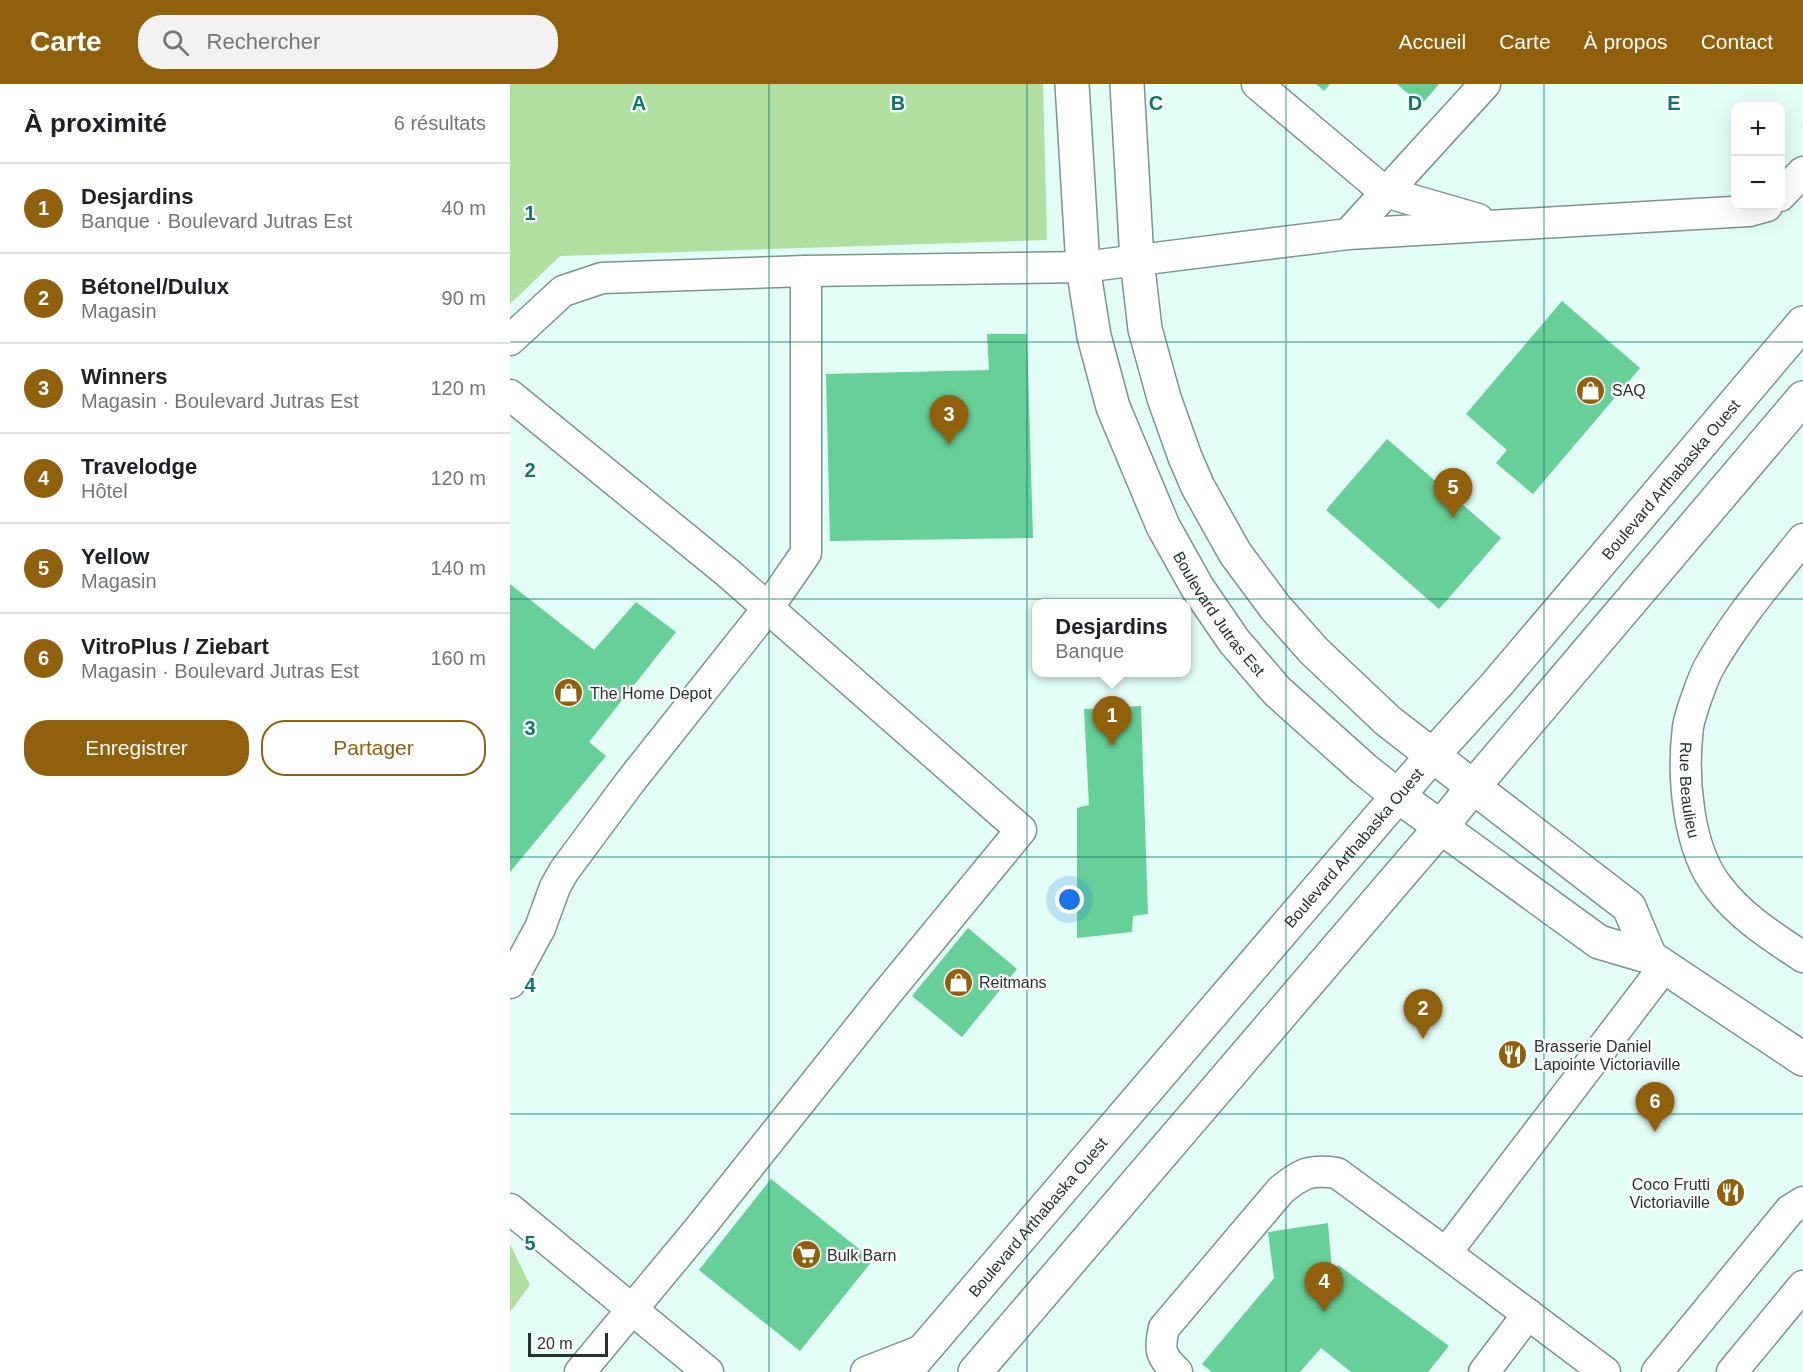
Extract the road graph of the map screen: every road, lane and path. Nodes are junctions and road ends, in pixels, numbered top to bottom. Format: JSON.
{"nodes":[{"id":1,"x":1072,"y":84,"type":"edge"},
{"id":2,"x":1127,"y":84,"type":"edge"},
{"id":3,"x":1257,"y":84,"type":"edge"},
{"id":4,"x":1485,"y":84,"type":"edge"},
{"id":5,"x":1803,"y":172,"type":"edge"},
{"id":6,"x":1785,"y":191,"type":"edge"},
{"id":7,"x":1385,"y":192,"type":"junction"},
{"id":8,"x":1753,"y":210,"type":"edge"},
{"id":9,"x":1498,"y":226,"type":"junction"},
{"id":10,"x":1348,"y":234,"type":"junction"},
{"id":11,"x":1137,"y":260,"type":"junction"},
{"id":12,"x":1083,"y":267,"type":"junction"},
{"id":13,"x":806,"y":271,"type":"junction"},
{"id":14,"x":1803,"y":323,"type":"edge"},
{"id":15,"x":510,"y":340,"type":"edge"},
{"id":16,"x":510,"y":395,"type":"edge"},
{"id":17,"x":1803,"y":398,"type":"edge"},
{"id":18,"x":1798,"y":554,"type":"edge"},
{"id":19,"x":768,"y":608,"type":"junction"},
{"id":20,"x":1432,"y":756,"type":"junction"},
{"id":21,"x":1473,"y":787,"type":"junction"},
{"id":22,"x":1398,"y":796,"type":"junction"},
{"id":23,"x":1441,"y":827,"type":"junction"},
{"id":24,"x":1803,"y":957,"type":"edge"},
{"id":25,"x":1657,"y":962,"type":"junction"},
{"id":26,"x":510,"y":983,"type":"edge"},
{"id":27,"x":1803,"y":1059,"type":"edge"},
{"id":28,"x":1803,"y":1202,"type":"edge"},
{"id":29,"x":510,"y":1209,"type":"edge"},
{"id":30,"x":1446,"y":1253,"type":"junction"},
{"id":31,"x":1802,"y":1290,"type":"edge"},
{"id":32,"x":633,"y":1309,"type":"junction"},
{"id":33,"x":1528,"y":1314,"type":"junction"},
{"id":34,"x":915,"y":1360,"type":"edge"},
{"id":35,"x":580,"y":1372,"type":"edge"},
{"id":36,"x":709,"y":1372,"type":"edge"},
{"id":37,"x":866,"y":1372,"type":"edge"},
{"id":38,"x":975,"y":1372,"type":"edge"},
{"id":39,"x":1177,"y":1372,"type":"edge"},
{"id":40,"x":1484,"y":1372,"type":"edge"},
{"id":41,"x":1605,"y":1372,"type":"edge"},
{"id":42,"x":1657,"y":1372,"type":"edge"},
{"id":43,"x":1732,"y":1372,"type":"edge"}],
"edges":[{"from":1,"to":12,"type":"main road","name":"Boulevard Jutras Est"},
{"from":2,"to":11,"type":"main road"},
{"from":3,"to":7,"type":"street"},
{"from":4,"to":7,"type":"street"},
{"from":5,"to":6,"type":"street"},
{"from":7,"to":9,"type":"street"},
{"from":7,"to":10,"type":"street"},
{"from":8,"to":9,"type":"street"},
{"from":9,"to":10,"type":"street"},
{"from":10,"to":11,"type":"street"},
{"from":11,"to":12,"type":"street"},
{"from":11,"to":20,"type":"main road"},
{"from":12,"to":13,"type":"street"},
{"from":12,"to":22,"type":"main road","name":"Boulevard Jutras Est"},
{"from":13,"to":15,"type":"street"},
{"from":13,"to":19,"type":"street"},
{"from":14,"to":20,"type":"main road","name":"Boulevard Arthabaska Ouest"},
{"from":16,"to":19,"type":"street"},
{"from":17,"to":21,"type":"main road"},
{"from":18,"to":24,"type":"street","name":"Rue Beaulieu"},
{"from":19,"to":26,"type":"street"},
{"from":19,"to":32,"type":"street"},
{"from":20,"to":21,"type":"main road"},
{"from":20,"to":22,"type":"main road","name":"Boulevard Arthabaska Ouest"},
{"from":21,"to":23,"type":"main road"},
{"from":21,"to":25,"type":"main road"},
{"from":22,"to":23,"type":"main road","name":"Boulevard Jutras Est"},
{"from":22,"to":34,"type":"main road","name":"Boulevard Arthabaska Ouest"},
{"from":23,"to":25,"type":"main road","name":"Boulevard Jutras Est"},
{"from":23,"to":38,"type":"main road"},
{"from":25,"to":27,"type":"main road","name":"Boulevard Jutras Est"},
{"from":25,"to":30,"type":"street"},
{"from":28,"to":42,"type":"street"},
{"from":29,"to":32,"type":"street"},
{"from":30,"to":33,"type":"street"},
{"from":30,"to":39,"type":"street"},
{"from":31,"to":43,"type":"street"},
{"from":32,"to":35,"type":"street"},
{"from":32,"to":36,"type":"street"},
{"from":33,"to":40,"type":"street"},
{"from":33,"to":41,"type":"street"},
{"from":34,"to":37,"type":"street"}]}
